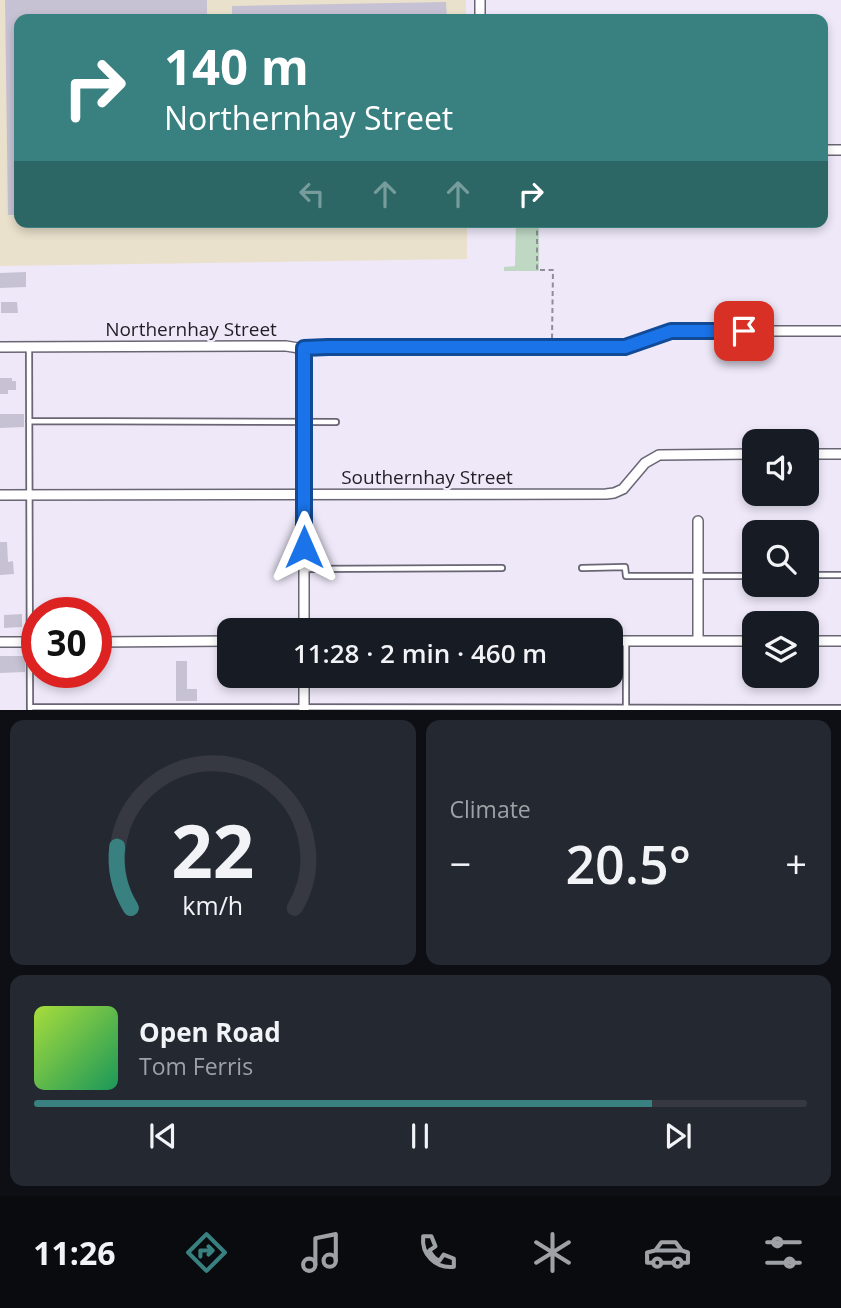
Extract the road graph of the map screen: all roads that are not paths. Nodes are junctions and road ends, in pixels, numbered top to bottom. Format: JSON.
{"nodes":[{"id":1,"x":841,"y":331,"type":"edge"},
{"id":2,"x":0,"y":347,"type":"edge"},
{"id":3,"x":29,"y":347,"type":"junction"},
{"id":4,"x":304,"y":348,"type":"junction"},
{"id":5,"x":29,"y":421,"type":"junction"},
{"id":6,"x":303,"y":421,"type":"junction"},
{"id":7,"x":336,"y":422,"type":"dead end"},
{"id":8,"x":742,"y":454,"type":"edge"},
{"id":9,"x":819,"y":454,"type":"edge"},
{"id":10,"x":841,"y":454,"type":"edge"},
{"id":11,"x":303,"y":494,"type":"junction"},
{"id":12,"x":0,"y":495,"type":"edge"},
{"id":13,"x":29,"y":495,"type":"junction"},
{"id":14,"x":698,"y":521,"type":"dead end"},
{"id":15,"x":502,"y":568,"type":"dead end"},
{"id":16,"x":582,"y":568,"type":"dead end"},
{"id":17,"x":304,"y":569,"type":"junction"},
{"id":18,"x":819,"y":575,"type":"edge"},
{"id":19,"x":841,"y":575,"type":"edge"},
{"id":20,"x":698,"y":576,"type":"junction"},
{"id":21,"x":742,"y":576,"type":"edge"},
{"id":22,"x":32,"y":597,"type":"edge"},
{"id":23,"x":304,"y":618,"type":"edge"},
{"id":24,"x":217,"y":641,"type":"edge"},
{"id":25,"x":625,"y":641,"type":"joint"},
{"id":26,"x":698,"y":641,"type":"junction"},
{"id":27,"x":742,"y":641,"type":"edge"},
{"id":28,"x":819,"y":641,"type":"edge"},
{"id":29,"x":841,"y":641,"type":"edge"},
{"id":30,"x":0,"y":642,"type":"edge"},
{"id":31,"x":21,"y":642,"type":"edge"},
{"id":32,"x":112,"y":642,"type":"edge"},
{"id":33,"x":31,"y":688,"type":"edge"},
{"id":34,"x":304,"y":688,"type":"edge"},
{"id":35,"x":30,"y":708,"type":"edge"},
{"id":36,"x":304,"y":708,"type":"edge"},
{"id":37,"x":626,"y":708,"type":"edge"},
{"id":38,"x":841,"y":708,"type":"edge"}],
"edges":[{"from":1,"to":4,"type":"street","name":"Northernhay Street"},
{"from":2,"to":3,"type":"street","name":"Northernhay Street"},
{"from":3,"to":4,"type":"street","name":"Northernhay Street"},
{"from":3,"to":5,"type":"lane"},
{"from":4,"to":6,"type":"street"},
{"from":5,"to":6,"type":"lane"},
{"from":5,"to":13,"type":"lane"},
{"from":6,"to":7,"type":"lane"},
{"from":6,"to":11,"type":"street"},
{"from":8,"to":11,"type":"street","name":"Southernhay Street"},
{"from":9,"to":10,"type":"street"},
{"from":11,"to":13,"type":"street","name":"Southernhay Street"},
{"from":11,"to":17,"type":"street"},
{"from":12,"to":13,"type":"street","name":"Southernhay Street"},
{"from":13,"to":22,"type":"lane"},
{"from":14,"to":20,"type":"street"},
{"from":15,"to":17,"type":"lane"},
{"from":16,"to":20,"type":"lane"},
{"from":17,"to":23,"type":"street"},
{"from":18,"to":19,"type":"lane"},
{"from":20,"to":21,"type":"lane"},
{"from":20,"to":26,"type":"street"},
{"from":24,"to":32,"type":"street"},
{"from":25,"to":26,"type":"street"},
{"from":25,"to":37,"type":"lane"},
{"from":26,"to":27,"type":"street"},
{"from":28,"to":29,"type":"street"},
{"from":30,"to":31,"type":"street"},
{"from":33,"to":35,"type":"lane"},
{"from":34,"to":36,"type":"street"},
{"from":35,"to":36,"type":"lane"},
{"from":36,"to":37,"type":"lane"},
{"from":37,"to":38,"type":"lane"}]}
